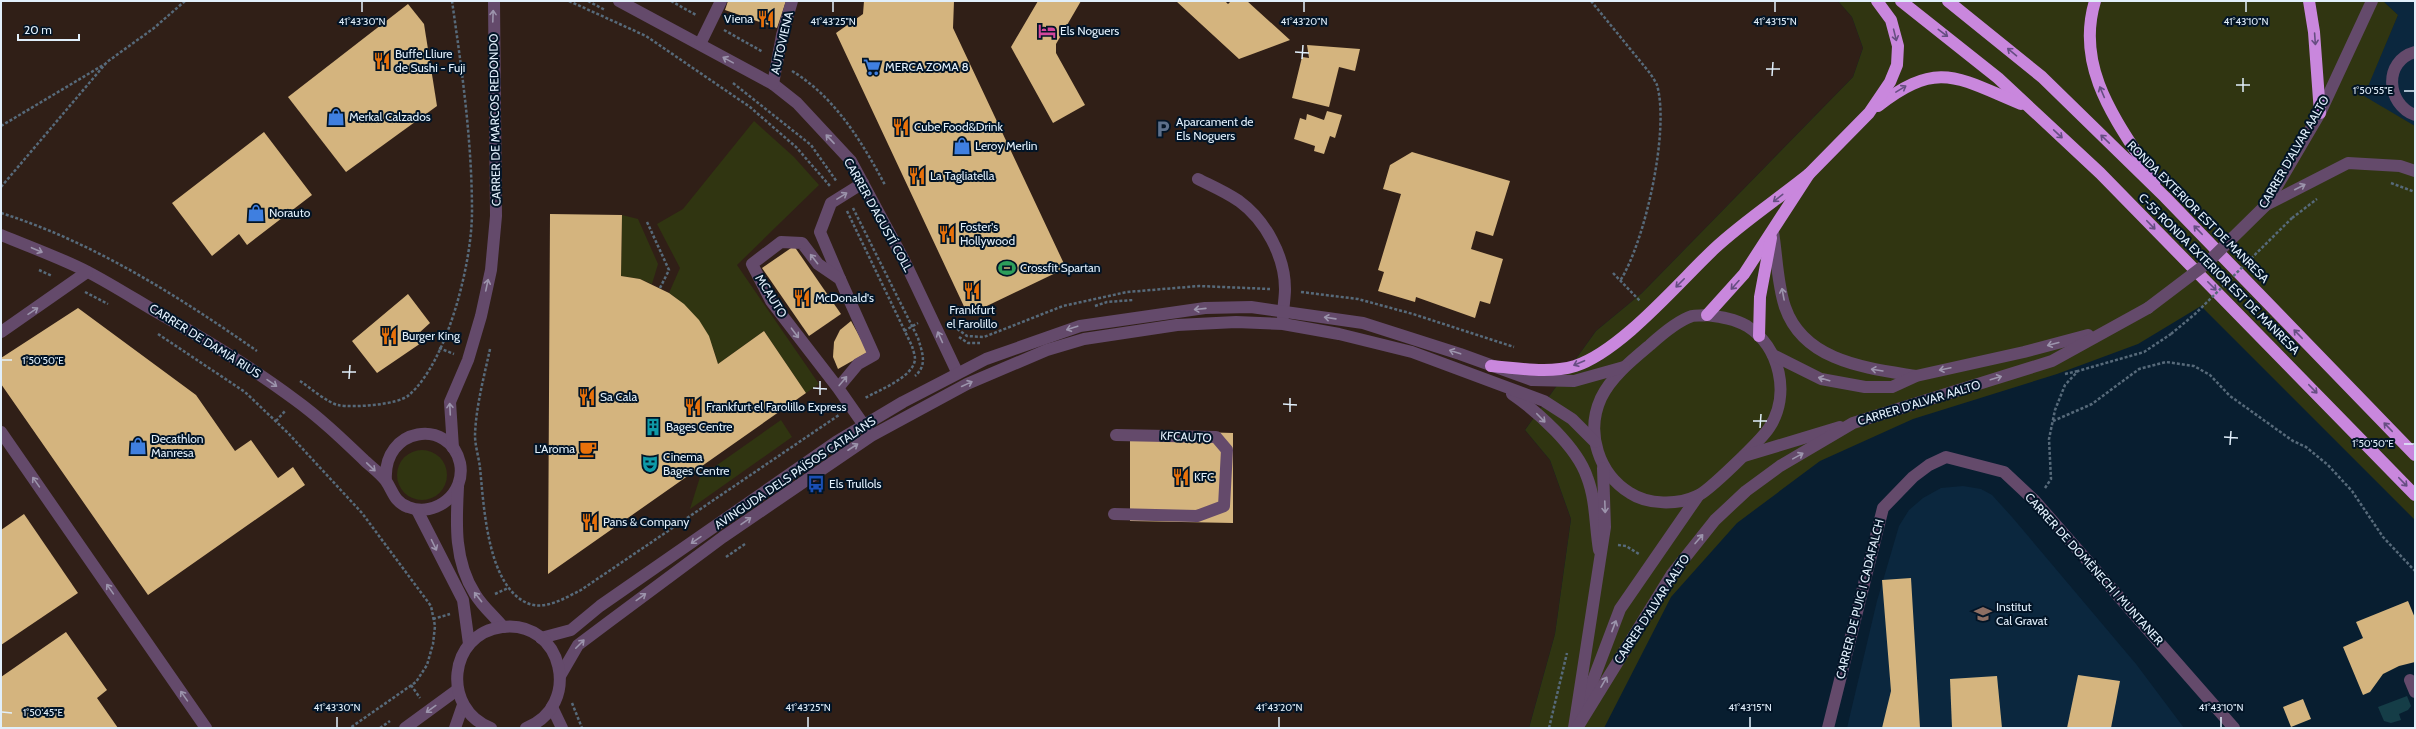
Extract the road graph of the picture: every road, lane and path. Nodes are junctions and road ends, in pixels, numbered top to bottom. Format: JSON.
{"nodes":[{"id":1,"x":185,"y":1,"type":"edge"},
{"id":2,"x":452,"y":1,"type":"edge"},
{"id":3,"x":494,"y":1,"type":"edge"},
{"id":4,"x":569,"y":1,"type":"edge"},
{"id":5,"x":588,"y":1,"type":"edge"},
{"id":6,"x":619,"y":1,"type":"edge"},
{"id":7,"x":721,"y":1,"type":"edge"},
{"id":8,"x":792,"y":1,"type":"edge"},
{"id":9,"x":1591,"y":1,"type":"edge"},
{"id":10,"x":1877,"y":1,"type":"edge"},
{"id":11,"x":1900,"y":1,"type":"edge"},
{"id":12,"x":1948,"y":1,"type":"edge"},
{"id":13,"x":2095,"y":1,"type":"edge"},
{"id":14,"x":2309,"y":1,"type":"edge"},
{"id":15,"x":2372,"y":1,"type":"edge"},
{"id":16,"x":609,"y":11,"type":"dead end"},
{"id":17,"x":700,"y":44,"type":"junction"},
{"id":18,"x":2415,"y":52,"type":"edge"},
{"id":19,"x":107,"y":62,"type":"junction"},
{"id":20,"x":728,"y":79,"type":"dead end"},
{"id":21,"x":773,"y":84,"type":"junction"},
{"id":22,"x":2030,"y":107,"type":"junction"},
{"id":23,"x":1869,"y":113,"type":"junction"},
{"id":24,"x":2320,"y":113,"type":"junction"},
{"id":25,"x":2415,"y":115,"type":"edge"},
{"id":26,"x":1,"y":126,"type":"edge"},
{"id":27,"x":2415,"y":171,"type":"edge"},
{"id":28,"x":1809,"y":174,"type":"junction"},
{"id":29,"x":1198,"y":179,"type":"dead end"},
{"id":30,"x":2384,"y":180,"type":"dead end"},
{"id":31,"x":863,"y":183,"type":"junction"},
{"id":32,"x":1,"y":187,"type":"edge"},
{"id":33,"x":2415,"y":192,"type":"edge"},
{"id":34,"x":2323,"y":195,"type":"dead end"},
{"id":35,"x":842,"y":196,"type":"junction"},
{"id":36,"x":2165,"y":197,"type":"junction"},
{"id":37,"x":2266,"y":205,"type":"junction"},
{"id":38,"x":1,"y":213,"type":"edge"},
{"id":39,"x":647,"y":222,"type":"dead end"},
{"id":40,"x":1772,"y":230,"type":"junction"},
{"id":41,"x":1,"y":235,"type":"edge"},
{"id":42,"x":36,"y":268,"type":"dead end"},
{"id":43,"x":88,"y":272,"type":"junction"},
{"id":44,"x":1613,"y":272,"type":"dead end"},
{"id":45,"x":840,"y":279,"type":"junction"},
{"id":46,"x":1620,"y":281,"type":"junction"},
{"id":47,"x":71,"y":285,"type":"junction"},
{"id":48,"x":660,"y":288,"type":"dead end"},
{"id":49,"x":1137,"y":300,"type":"dead end"},
{"id":50,"x":1077,"y":303,"type":"dead end"},
{"id":51,"x":115,"y":307,"type":"dead end"},
{"id":52,"x":1089,"y":308,"type":"dead end"},
{"id":53,"x":1283,"y":310,"type":"junction"},
{"id":54,"x":1650,"y":312,"type":"junction"},
{"id":55,"x":1707,"y":315,"type":"junction"},
{"id":56,"x":950,"y":316,"type":"dead end"},
{"id":57,"x":934,"y":324,"type":"junction"},
{"id":58,"x":1283,"y":324,"type":"junction"},
{"id":59,"x":153,"y":330,"type":"dead end"},
{"id":60,"x":2105,"y":331,"type":"junction"},
{"id":61,"x":1,"y":332,"type":"edge"},
{"id":62,"x":915,"y":333,"type":"junction"},
{"id":63,"x":955,"y":336,"type":"dead end"},
{"id":64,"x":1759,"y":336,"type":"junction"},
{"id":65,"x":491,"y":343,"type":"dead end"},
{"id":66,"x":982,"y":343,"type":"dead end"},
{"id":67,"x":259,"y":352,"type":"dead end"},
{"id":68,"x":1773,"y":355,"type":"junction"},
{"id":69,"x":1491,"y":366,"type":"junction"},
{"id":70,"x":1624,"y":367,"type":"junction"},
{"id":71,"x":2078,"y":371,"type":"junction"},
{"id":72,"x":957,"y":372,"type":"junction"},
{"id":73,"x":2064,"y":374,"type":"dead end"},
{"id":74,"x":1916,"y":376,"type":"junction"},
{"id":75,"x":295,"y":378,"type":"dead end"},
{"id":76,"x":912,"y":378,"type":"dead end"},
{"id":77,"x":901,"y":384,"type":"dead end"},
{"id":78,"x":1500,"y":385,"type":"junction"},
{"id":79,"x":838,"y":388,"type":"junction"},
{"id":80,"x":888,"y":392,"type":"dead end"},
{"id":81,"x":864,"y":399,"type":"dead end"},
{"id":82,"x":844,"y":411,"type":"dead end"},
{"id":83,"x":2053,"y":421,"type":"junction"},
{"id":84,"x":1853,"y":423,"type":"junction"},
{"id":85,"x":864,"y":425,"type":"junction"},
{"id":86,"x":1,"y":432,"type":"edge"},
{"id":87,"x":1116,"y":435,"type":"dead end"},
{"id":88,"x":871,"y":436,"type":"junction"},
{"id":89,"x":1595,"y":442,"type":"junction"},
{"id":90,"x":453,"y":448,"type":"junction"},
{"id":91,"x":2415,"y":455,"type":"edge"},
{"id":92,"x":1743,"y":456,"type":"junction"},
{"id":93,"x":1929,"y":465,"type":"joint"},
{"id":94,"x":1603,"y":468,"type":"junction"},
{"id":95,"x":386,"y":481,"type":"junction"},
{"id":96,"x":458,"y":487,"type":"junction"},
{"id":97,"x":2415,"y":495,"type":"edge"},
{"id":98,"x":1698,"y":496,"type":"junction"},
{"id":99,"x":2035,"y":501,"type":"junction"},
{"id":100,"x":417,"y":510,"type":"junction"},
{"id":101,"x":1114,"y":514,"type":"dead end"},
{"id":102,"x":748,"y":542,"type":"dead end"},
{"id":103,"x":1603,"y":543,"type":"junction"},
{"id":104,"x":1601,"y":559,"type":"junction"},
{"id":105,"x":722,"y":560,"type":"dead end"},
{"id":106,"x":1652,"y":563,"type":"junction"},
{"id":107,"x":2415,"y":570,"type":"edge"},
{"id":108,"x":503,"y":627,"type":"junction"},
{"id":109,"x":541,"y":638,"type":"junction"},
{"id":110,"x":470,"y":644,"type":"junction"},
{"id":111,"x":1569,"y":645,"type":"dead end"},
{"id":112,"x":560,"y":676,"type":"junction"},
{"id":113,"x":2410,"y":680,"type":"dead end"},
{"id":114,"x":457,"y":690,"type":"junction"},
{"id":115,"x":2415,"y":692,"type":"edge"},
{"id":116,"x":427,"y":695,"type":"dead end"},
{"id":117,"x":571,"y":698,"type":"dead end"},
{"id":118,"x":415,"y":704,"type":"dead end"},
{"id":119,"x":463,"y":705,"type":"junction"},
{"id":120,"x":552,"y":707,"type":"junction"},
{"id":121,"x":392,"y":720,"type":"dead end"},
{"id":122,"x":483,"y":727,"type":"edge"},
{"id":123,"x":206,"y":728,"type":"edge"},
{"id":124,"x":350,"y":728,"type":"edge"},
{"id":125,"x":380,"y":728,"type":"edge"},
{"id":126,"x":405,"y":728,"type":"edge"},
{"id":127,"x":455,"y":728,"type":"edge"},
{"id":128,"x":526,"y":728,"type":"edge"},
{"id":129,"x":562,"y":728,"type":"edge"},
{"id":130,"x":582,"y":728,"type":"edge"},
{"id":131,"x":1549,"y":728,"type":"edge"},
{"id":132,"x":1576,"y":728,"type":"edge"},
{"id":133,"x":1828,"y":728,"type":"edge"},
{"id":134,"x":2234,"y":728,"type":"edge"}],
"edges":[{"from":1,"to":19,"type":"path"},
{"from":2,"to":75,"type":"path"},
{"from":90,"to":3,"type":"street","name":"CARRER DE MARCOS REDONDO","one_way":true},
{"from":4,"to":35,"type":"path"},
{"from":5,"to":16,"type":"path"},
{"from":6,"to":17,"type":"street","name":"CARRER D'AGUSTÍ COLL"},
{"from":7,"to":17,"type":"street"},
{"from":8,"to":21,"type":"street","name":"AUTOVIENA"},
{"from":9,"to":46,"type":"path"},
{"from":10,"to":23,"type":"highway","one_way":true},
{"from":11,"to":22,"type":"highway","name":"C-55 RONDA EXTERIOR EST DE MANRESA","one_way":true},
{"from":36,"to":12,"type":"highway","name":"RONDA EXTERIOR EST DE MANRESA","one_way":true},
{"from":36,"to":13,"type":"highway","one_way":true},
{"from":14,"to":24,"type":"highway","one_way":true},
{"from":15,"to":24,"type":"street","name":"CARRER D'ALVAR AALTO"},
{"from":21,"to":17,"type":"street","name":"CARRER D'AGUSTÍ COLL","one_way":true},
{"from":18,"to":25,"type":"street"},
{"from":19,"to":26,"type":"path"},
{"from":19,"to":32,"type":"path"},
{"from":20,"to":35,"type":"path"},
{"from":31,"to":21,"type":"street","name":"CARRER D'AGUSTÍ COLL","one_way":true},
{"from":23,"to":22,"type":"highway","one_way":true},
{"from":22,"to":97,"type":"highway","name":"C-55 RONDA EXTERIOR EST DE MANRESA","one_way":true},
{"from":23,"to":28,"type":"highway"},
{"from":24,"to":37,"type":"street","name":"CARRER D'ALVAR AALTO"},
{"from":37,"to":27,"type":"street","one_way":true},
{"from":28,"to":40,"type":"highway"},
{"from":28,"to":54,"type":"highway","one_way":true},
{"from":29,"to":53,"type":"street"},
{"from":30,"to":33,"type":"path"},
{"from":31,"to":35,"type":"street"},
{"from":31,"to":57,"type":"street","name":"CARRER D'AGUSTÍ COLL"},
{"from":34,"to":71,"type":"path","bridge":true},
{"from":45,"to":35,"type":"street","one_way":true},
{"from":35,"to":62,"type":"path"},
{"from":35,"to":81,"type":"path"},
{"from":91,"to":36,"type":"highway","name":"RONDA EXTERIOR EST DE MANRESA","one_way":true},
{"from":37,"to":60,"type":"street","name":"CARRER D'ALVAR AALTO","bridge":true},
{"from":38,"to":67,"type":"path"},
{"from":39,"to":48,"type":"path"},
{"from":40,"to":55,"type":"highway","one_way":true},
{"from":40,"to":64,"type":"highway"},
{"from":74,"to":40,"type":"street","one_way":true},
{"from":41,"to":43,"type":"street","name":"CARRER DE DAMIÀ RIUS","one_way":true},
{"from":42,"to":47,"type":"path"},
{"from":43,"to":47,"type":"street"},
{"from":43,"to":95,"type":"street","name":"CARRER DE DAMIÀ RIUS","one_way":true},
{"from":44,"to":46,"type":"path"},
{"from":79,"to":45,"type":"street","one_way":true},
{"from":45,"to":79,"type":"street","name":"MCAUTO","one_way":true},
{"from":46,"to":54,"type":"path"},
{"from":47,"to":51,"type":"path"},
{"from":61,"to":47,"type":"street","one_way":true},
{"from":49,"to":52,"type":"path"},
{"from":50,"to":56,"type":"path"},
{"from":53,"to":58,"type":"street"},
{"from":69,"to":53,"type":"street","name":"AVINGUDA DELS PAÏSOS CATALANS","one_way":true},
{"from":53,"to":72,"type":"street","name":"AVINGUDA DELS PAÏSOS CATALANS","one_way":true},
{"from":54,"to":69,"type":"highway","one_way":true},
{"from":55,"to":64,"type":"street"},
{"from":55,"to":70,"type":"street"},
{"from":57,"to":62,"type":"path"},
{"from":72,"to":57,"type":"street","name":"CARRER D'AGUSTÍ COLL","one_way":true},
{"from":58,"to":78,"type":"street","name":"AVINGUDA DELS PAÏSOS CATALANS"},
{"from":88,"to":58,"type":"street","name":"AVINGUDA DELS PAÏSOS CATALANS","one_way":true},
{"from":59,"to":124,"type":"path"},
{"from":60,"to":74,"type":"street","name":"CARRER D'ALVAR AALTO","one_way":true},
{"from":84,"to":60,"type":"street","name":"CARRER D'ALVAR AALTO","one_way":true},
{"from":62,"to":76,"type":"path"},
{"from":63,"to":66,"type":"path"},
{"from":64,"to":68,"type":"street"},
{"from":65,"to":82,"type":"path"},
{"from":74,"to":68,"type":"street","name":"CARRER D'ALVAR AALTO","one_way":true},
{"from":68,"to":92,"type":"street"},
{"from":69,"to":70,"type":"street","name":"AVINGUDA DELS PAÏSOS CATALANS"},
{"from":70,"to":89,"type":"street"},
{"from":71,"to":73,"type":"path"},
{"from":71,"to":83,"type":"path"},
{"from":72,"to":85,"type":"street","name":"AVINGUDA DELS PAÏSOS CATALANS"},
{"from":77,"to":80,"type":"path"},
{"from":78,"to":89,"type":"street"},
{"from":78,"to":104,"type":"street","one_way":true},
{"from":79,"to":85,"type":"street","name":"MCAUTO"},
{"from":83,"to":99,"type":"path"},
{"from":83,"to":107,"type":"path"},
{"from":84,"to":92,"type":"street"},
{"from":132,"to":84,"type":"street","name":"CARRER D'ALVAR AALTO","one_way":true},
{"from":85,"to":88,"type":"street","name":"MCAUTO"},
{"from":85,"to":109,"type":"street","name":"AVINGUDA DELS PAÏSOS CATALANS","one_way":true},
{"from":123,"to":86,"type":"street","one_way":true},
{"from":87,"to":101,"type":"street","name":"KFCAUTO"},
{"from":112,"to":88,"type":"street","name":"AVINGUDA DELS PAÏSOS CATALANS","one_way":true},
{"from":89,"to":94,"type":"street"},
{"from":90,"to":95,"type":"street"},
{"from":90,"to":96,"type":"street"},
{"from":92,"to":98,"type":"street"},
{"from":93,"to":99,"type":"street","name":"CARRER DE DOMÈNECH I MUNTANER"},
{"from":93,"to":133,"type":"street","name":"CARRER DE PUIG I CADAFALCH"},
{"from":94,"to":98,"type":"street"},
{"from":94,"to":103,"type":"street","one_way":true},
{"from":95,"to":100,"type":"street"},
{"from":96,"to":100,"type":"street"},
{"from":108,"to":96,"type":"street","one_way":true},
{"from":98,"to":106,"type":"street","name":"CARRER D'ALVAR AALTO"},
{"from":99,"to":134,"type":"street","name":"CARRER DE DOMÈNECH I MUNTANER"},
{"from":100,"to":110,"type":"street","one_way":true},
{"from":102,"to":105,"type":"path"},
{"from":103,"to":104,"type":"street"},
{"from":103,"to":106,"type":"path"},
{"from":104,"to":132,"type":"street"},
{"from":132,"to":106,"type":"street","name":"CARRER D'ALVAR AALTO","one_way":true},
{"from":108,"to":109,"type":"street"},
{"from":108,"to":110,"type":"street"},
{"from":109,"to":112,"type":"street"},
{"from":110,"to":114,"type":"street"},
{"from":111,"to":131,"type":"path"},
{"from":112,"to":120,"type":"street"},
{"from":113,"to":115,"type":"street"},
{"from":114,"to":119,"type":"street"},
{"from":114,"to":126,"type":"street","one_way":true},
{"from":116,"to":118,"type":"path"},
{"from":117,"to":130,"type":"path"},
{"from":119,"to":122,"type":"street"},
{"from":119,"to":127,"type":"street"},
{"from":120,"to":128,"type":"street"},
{"from":120,"to":129,"type":"street"},
{"from":121,"to":125,"type":"path"}]}
